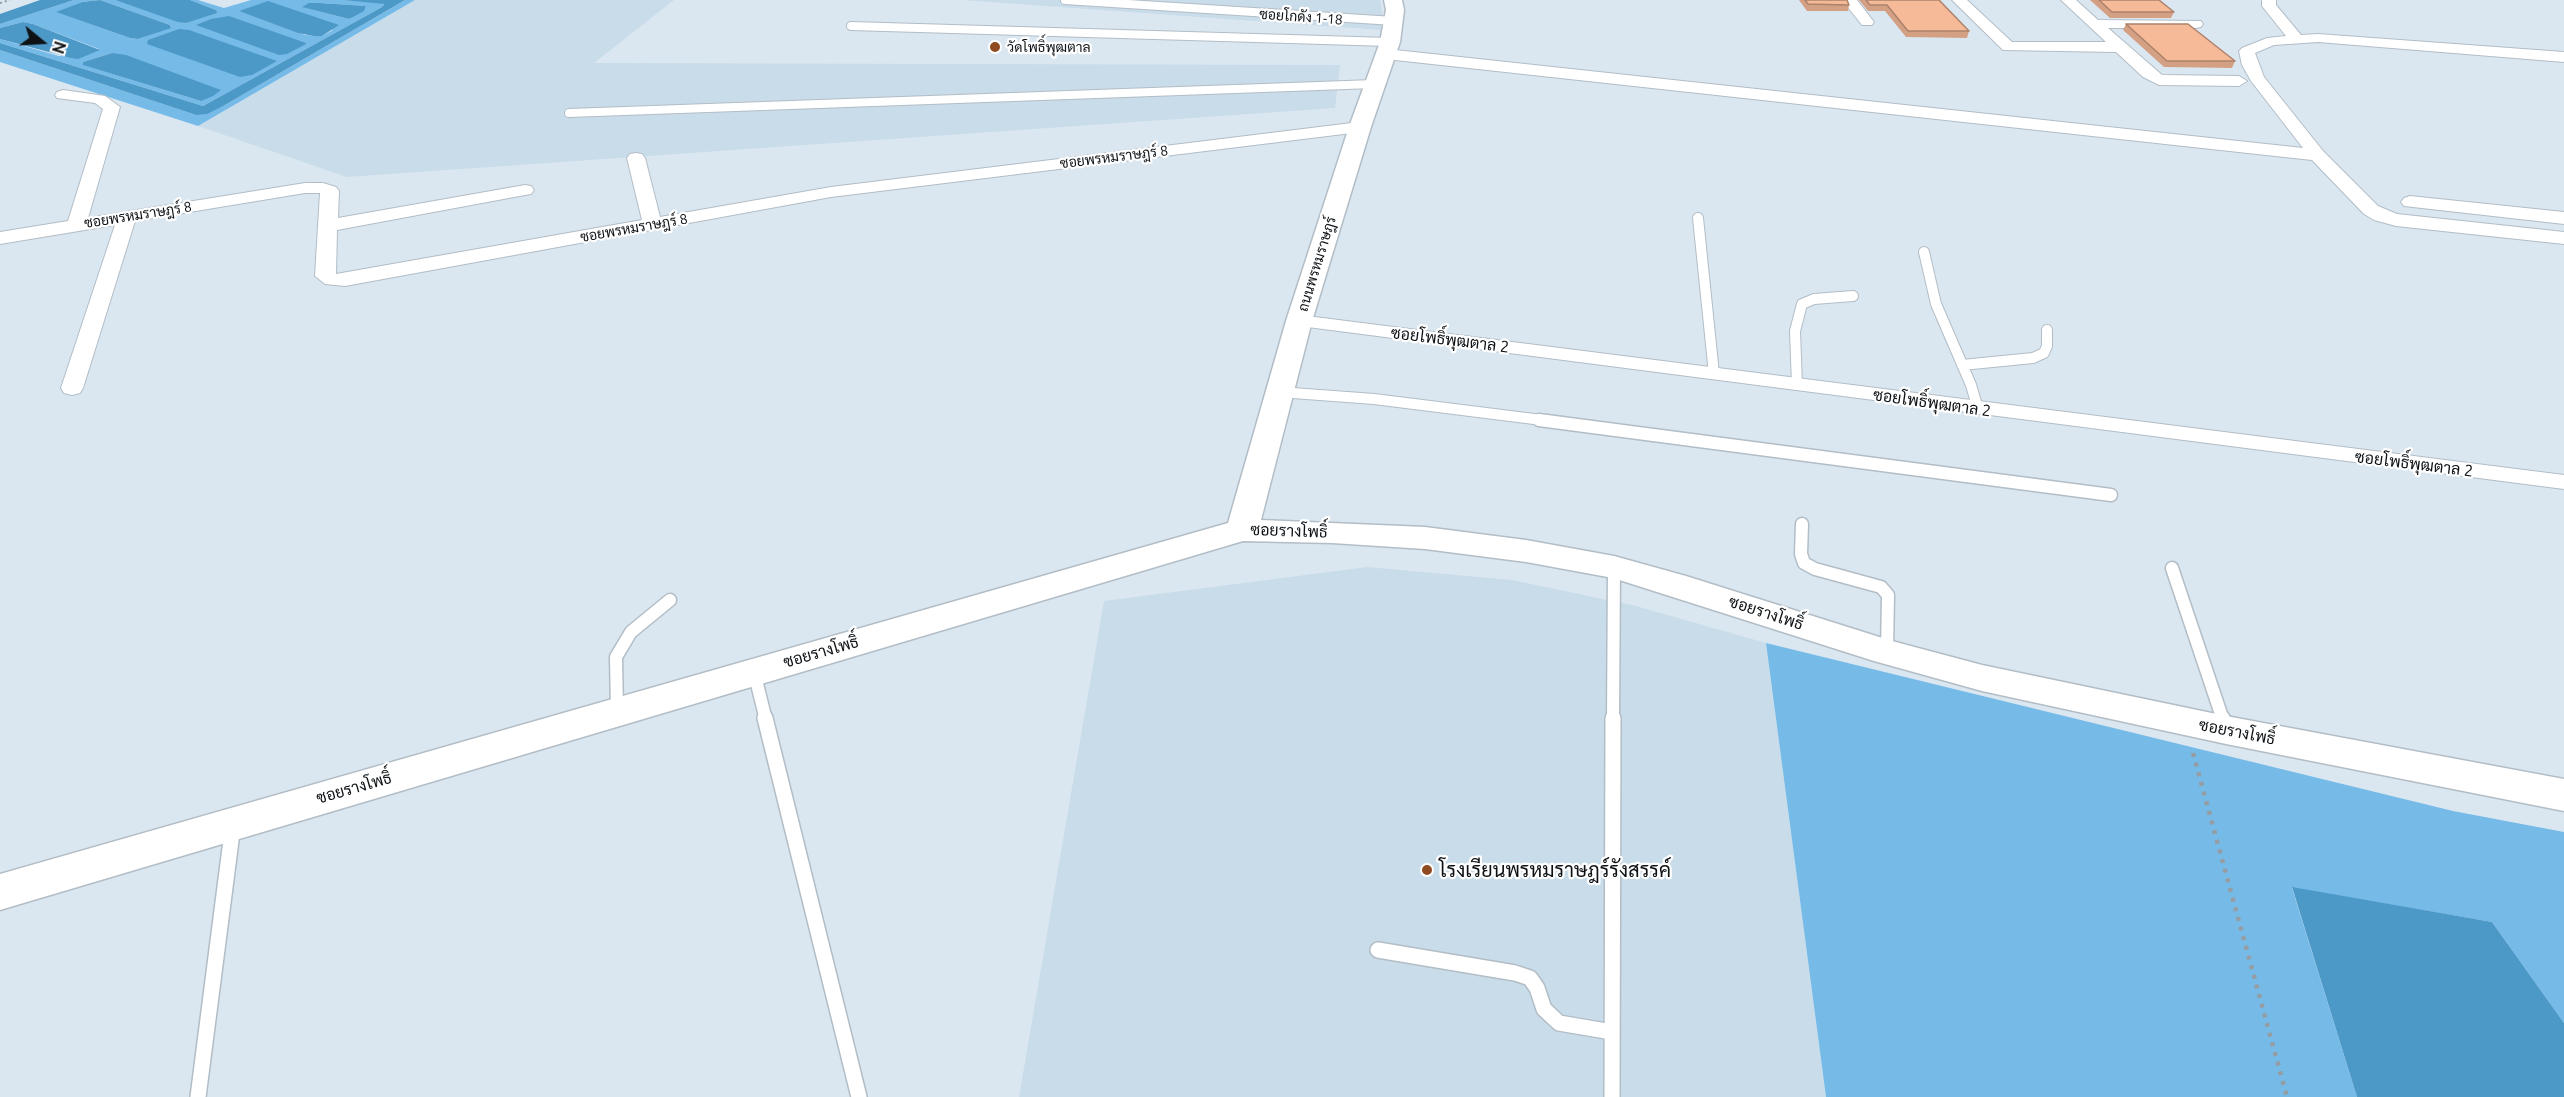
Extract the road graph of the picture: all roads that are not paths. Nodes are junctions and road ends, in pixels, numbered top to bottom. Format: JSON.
{"nodes":[{"id":1,"x":1065,"y":0,"type":"edge"},
{"id":2,"x":1848,"y":0,"type":"edge"},
{"id":3,"x":1959,"y":0,"type":"edge"},
{"id":4,"x":2068,"y":0,"type":"edge"},
{"id":5,"x":2269,"y":0,"type":"edge"},
{"id":6,"x":1867,"y":22,"type":"dead end"},
{"id":7,"x":2095,"y":24,"type":"junction"},
{"id":8,"x":2196,"y":24,"type":"dead end"},
{"id":9,"x":851,"y":26,"type":"dead end"},
{"id":10,"x":1390,"y":29,"type":"edge"},
{"id":11,"x":2296,"y":38,"type":"junction"},
{"id":12,"x":2120,"y":47,"type":"junction"},
{"id":13,"x":2564,"y":57,"type":"edge"},
{"id":14,"x":2239,"y":81,"type":"dead end"},
{"id":15,"x":1374,"y":84,"type":"junction"},
{"id":16,"x":63,"y":95,"type":"dead end"},
{"id":17,"x":569,"y":112,"type":"dead end"},
{"id":18,"x":1360,"y":127,"type":"junction"},
{"id":19,"x":2317,"y":155,"type":"junction"},
{"id":20,"x":636,"y":158,"type":"dead end"},
{"id":21,"x":525,"y":190,"type":"dead end"},
{"id":22,"x":2357,"y":195,"type":"junction"},
{"id":23,"x":2410,"y":202,"type":"junction"},
{"id":24,"x":127,"y":217,"type":"junction"},
{"id":25,"x":1698,"y":218,"type":"dead end"},
{"id":26,"x":2564,"y":218,"type":"edge"},
{"id":27,"x":653,"y":225,"type":"junction"},
{"id":28,"x":76,"y":226,"type":"junction"},
{"id":29,"x":327,"y":226,"type":"junction"},
{"id":30,"x":2462,"y":227,"type":"junction"},
{"id":31,"x":0,"y":238,"type":"edge"},
{"id":32,"x":2564,"y":238,"type":"edge"},
{"id":33,"x":1924,"y":252,"type":"dead end"},
{"id":34,"x":1853,"y":296,"type":"dead end"},
{"id":35,"x":1299,"y":321,"type":"junction"},
{"id":36,"x":2047,"y":330,"type":"dead end"},
{"id":37,"x":1962,"y":365,"type":"junction"},
{"id":38,"x":1714,"y":374,"type":"junction"},
{"id":39,"x":1797,"y":384,"type":"junction"},
{"id":40,"x":72,"y":388,"type":"dead end"},
{"id":41,"x":1279,"y":392,"type":"junction"},
{"id":42,"x":1978,"y":409,"type":"junction"},
{"id":43,"x":2564,"y":482,"type":"edge"},
{"id":44,"x":2111,"y":495,"type":"dead end"},
{"id":45,"x":1802,"y":524,"type":"dead end"},
{"id":46,"x":1242,"y":530,"type":"junction"},
{"id":47,"x":1614,"y":567,"type":"junction"},
{"id":48,"x":2172,"y":568,"type":"dead end"},
{"id":49,"x":670,"y":600,"type":"dead end"},
{"id":50,"x":1887,"y":652,"type":"junction"},
{"id":51,"x":754,"y":672,"type":"junction"},
{"id":52,"x":617,"y":712,"type":"junction"},
{"id":53,"x":2226,"y":730,"type":"junction"},
{"id":54,"x":2564,"y":795,"type":"edge"},
{"id":55,"x":233,"y":824,"type":"junction"},
{"id":56,"x":0,"y":892,"type":"edge"},
{"id":57,"x":1378,"y":950,"type":"dead end"},
{"id":58,"x":1612,"y":1032,"type":"junction"},
{"id":59,"x":198,"y":1097,"type":"edge"},
{"id":60,"x":859,"y":1097,"type":"edge"},
{"id":61,"x":1612,"y":1097,"type":"edge"}],
"edges":[{"from":1,"to":10,"type":"lane","name":"ซอยโกดัง 1-18"},
{"from":2,"to":6,"type":"street"},
{"from":3,"to":12,"type":"street"},
{"from":4,"to":7,"type":"street"},
{"from":5,"to":11,"type":"street"},
{"from":7,"to":8,"type":"street"},
{"from":7,"to":12,"type":"street"},
{"from":9,"to":10,"type":"lane"},
{"from":10,"to":15,"type":"street","name":"ถนนพรหมราษฎร์"},
{"from":10,"to":19,"type":"street"},
{"from":11,"to":13,"type":"street"},
{"from":11,"to":19,"type":"street"},
{"from":12,"to":14,"type":"street"},
{"from":15,"to":17,"type":"lane"},
{"from":15,"to":18,"type":"street","name":"ถนนพรหมราษฎร์"},
{"from":16,"to":28,"type":"street"},
{"from":18,"to":27,"type":"street","name":"ซอยพรหมราษฎร์ 8"},
{"from":18,"to":35,"type":"street","name":"ถนนพรหมราษฎร์"},
{"from":19,"to":22,"type":"street"},
{"from":20,"to":27,"type":"street"},
{"from":21,"to":29,"type":"street"},
{"from":22,"to":23,"type":"street"},
{"from":22,"to":30,"type":"street"},
{"from":23,"to":26,"type":"street"},
{"from":23,"to":30,"type":"street"},
{"from":24,"to":28,"type":"street","name":"ซอยพรหมราษฎร์ 8"},
{"from":24,"to":29,"type":"street","name":"ซอยพรหมราษฎร์ 8"},
{"from":24,"to":40,"type":"street"},
{"from":25,"to":38,"type":"lane"},
{"from":27,"to":29,"type":"street","name":"ซอยพรหมราษฎร์ 8"},
{"from":28,"to":31,"type":"street","name":"ซอยพรหมราษฎร์ 8"},
{"from":30,"to":32,"type":"street"},
{"from":33,"to":37,"type":"lane"},
{"from":34,"to":39,"type":"lane"},
{"from":35,"to":38,"type":"street","name":"ซอยโพธิ์พุฒตาล 2"},
{"from":35,"to":41,"type":"street","name":"ถนนพรหมราษฎร์"},
{"from":36,"to":37,"type":"lane"},
{"from":37,"to":42,"type":"lane"},
{"from":38,"to":39,"type":"street","name":"ซอยโพธิ์พุฒตาล 2"},
{"from":39,"to":42,"type":"street","name":"ซอยโพธิ์พุฒตาล 2"},
{"from":41,"to":44,"type":"lane"},
{"from":41,"to":46,"type":"street","name":"ถนนพรหมราษฎร์"},
{"from":42,"to":43,"type":"street","name":"ซอยโพธิ์พุฒตาล 2"},
{"from":45,"to":50,"type":"lane"},
{"from":46,"to":47,"type":"street","name":"ซอยรางโพธิ์"},
{"from":46,"to":51,"type":"street","name":"ซอยรางโพธิ์"},
{"from":47,"to":50,"type":"street","name":"ซอยรางโพธิ์"},
{"from":47,"to":58,"type":"lane"},
{"from":48,"to":53,"type":"lane"},
{"from":49,"to":52,"type":"lane"},
{"from":50,"to":53,"type":"street","name":"ซอยรางโพธิ์"},
{"from":51,"to":52,"type":"street","name":"ซอยรางโพธิ์"},
{"from":51,"to":60,"type":"lane"},
{"from":52,"to":55,"type":"street","name":"ซอยรางโพธิ์"},
{"from":53,"to":54,"type":"street","name":"ซอยรางโพธิ์"},
{"from":55,"to":56,"type":"street","name":"ซอยรางโพธิ์"},
{"from":55,"to":59,"type":"lane"},
{"from":57,"to":58,"type":"lane"},
{"from":58,"to":61,"type":"lane"}]}
